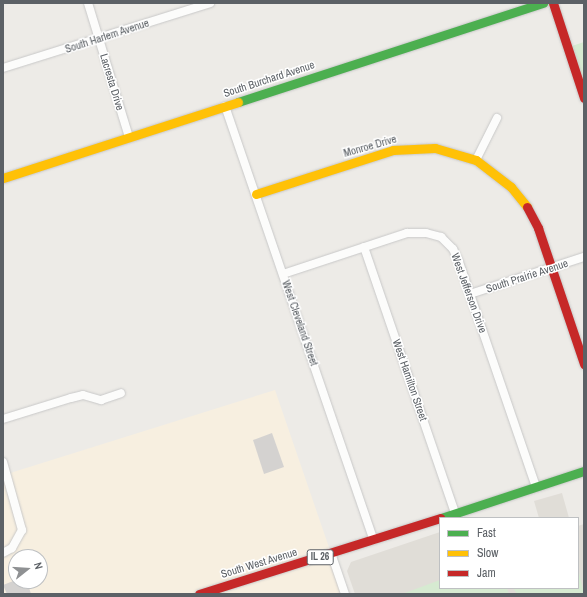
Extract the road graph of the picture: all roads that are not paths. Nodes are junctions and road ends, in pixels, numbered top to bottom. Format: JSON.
{"nodes":[{"id":1,"x":88,"y":3,"type":"edge"},
{"id":2,"x":210,"y":3,"type":"edge"},
{"id":3,"x":543,"y":3,"type":"edge"},
{"id":4,"x":553,"y":3,"type":"edge"},
{"id":5,"x":98,"y":39,"type":"junction"},
{"id":6,"x":3,"y":68,"type":"edge"},
{"id":7,"x":584,"y":98,"type":"edge"},
{"id":8,"x":225,"y":106,"type":"junction"},
{"id":9,"x":497,"y":118,"type":"dead end"},
{"id":10,"x":129,"y":137,"type":"junction"},
{"id":11,"x":476,"y":160,"type":"junction"},
{"id":12,"x":3,"y":178,"type":"edge"},
{"id":13,"x":256,"y":194,"type":"junction"},
{"id":14,"x":364,"y":247,"type":"junction"},
{"id":15,"x":584,"y":257,"type":"edge"},
{"id":16,"x":552,"y":269,"type":"junction"},
{"id":17,"x":283,"y":274,"type":"junction"},
{"id":18,"x":470,"y":294,"type":"junction"},
{"id":19,"x":584,"y":364,"type":"edge"},
{"id":20,"x":120,"y":393,"type":"dead end"},
{"id":21,"x":3,"y":419,"type":"edge"},
{"id":22,"x":3,"y":462,"type":"edge"},
{"id":23,"x":584,"y":471,"type":"edge"},
{"id":24,"x":536,"y":487,"type":"junction"},
{"id":25,"x":455,"y":513,"type":"junction"},
{"id":26,"x":443,"y":517,"type":"edge"},
{"id":27,"x":439,"y":518,"type":"edge"},
{"id":28,"x":374,"y":540,"type":"junction"},
{"id":29,"x":3,"y":553,"type":"edge"},
{"id":30,"x":331,"y":553,"type":"junction"},
{"id":31,"x":199,"y":594,"type":"edge"},
{"id":32,"x":345,"y":594,"type":"edge"}],
"edges":[{"from":1,"to":5,"type":"street","name":"Lacresta Drive"},
{"from":2,"to":5,"type":"street","name":"South Harlem Avenue"},
{"from":3,"to":8,"type":"street","name":"South Burchard Avenue"},
{"from":4,"to":7,"type":"street"},
{"from":5,"to":6,"type":"street","name":"South Harlem Avenue"},
{"from":5,"to":10,"type":"street","name":"Lacresta Drive"},
{"from":8,"to":10,"type":"street","name":"South Burchard Avenue"},
{"from":8,"to":13,"type":"street","name":"West Cleveland Street"},
{"from":9,"to":11,"type":"street"},
{"from":10,"to":12,"type":"street","name":"South Burchard Avenue"},
{"from":11,"to":13,"type":"street","name":"Monroe Drive"},
{"from":11,"to":16,"type":"street","name":"Monroe Drive"},
{"from":13,"to":17,"type":"street","name":"West Cleveland Street"},
{"from":14,"to":17,"type":"street","name":"West Jefferson Drive"},
{"from":14,"to":18,"type":"street","name":"West Jefferson Drive"},
{"from":14,"to":25,"type":"street","name":"West Hamilton Street"},
{"from":15,"to":16,"type":"street","name":"South Prairie Avenue"},
{"from":16,"to":18,"type":"street","name":"South Prairie Avenue"},
{"from":16,"to":19,"type":"street","name":"Monroe Drive"},
{"from":17,"to":28,"type":"street","name":"West Cleveland Street"},
{"from":18,"to":24,"type":"street","name":"West Jefferson Drive"},
{"from":20,"to":21,"type":"street"},
{"from":22,"to":29,"type":"street"},
{"from":23,"to":24,"type":"street","name":"South West Avenue","number":"IL 26"},
{"from":24,"to":25,"type":"street","name":"South West Avenue","number":"IL 26"},
{"from":25,"to":26,"type":"street","name":"South West Avenue","number":"IL 26"},
{"from":27,"to":28,"type":"street","name":"South West Avenue","number":"IL 26"},
{"from":28,"to":30,"type":"street","name":"South West Avenue","number":"IL 26"},
{"from":30,"to":31,"type":"street","name":"South West Avenue","number":"IL 26"},
{"from":30,"to":32,"type":"street"}]}
